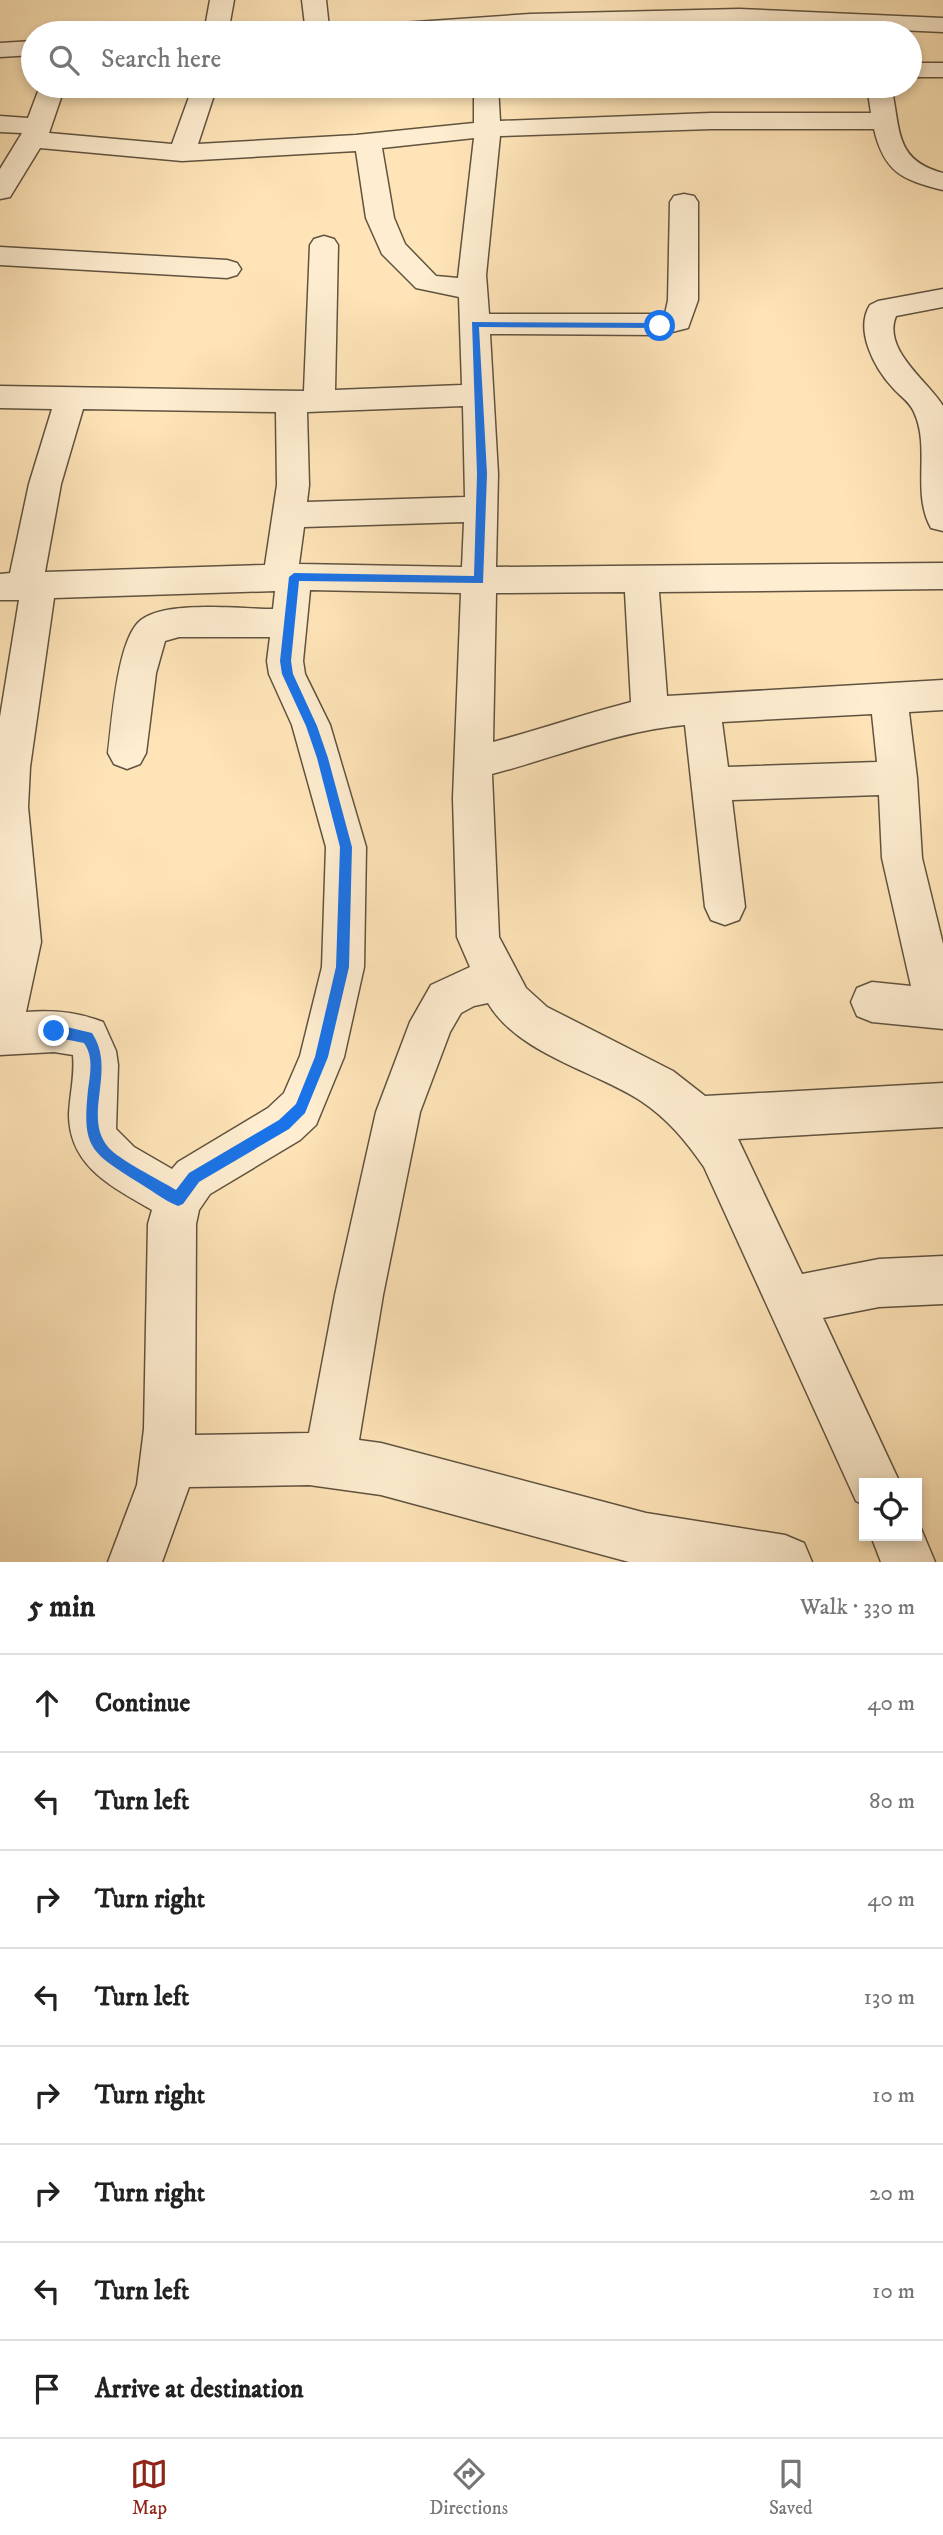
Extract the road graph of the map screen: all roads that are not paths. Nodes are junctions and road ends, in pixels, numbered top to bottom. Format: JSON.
{"nodes":[{"id":1,"x":222,"y":0,"type":"edge"},
{"id":2,"x":314,"y":0,"type":"edge"},
{"id":3,"x":527,"y":10,"type":"edge"},
{"id":4,"x":218,"y":21,"type":"edge"},
{"id":5,"x":317,"y":21,"type":"edge"},
{"id":6,"x":503,"y":21,"type":"edge"},
{"id":7,"x":797,"y":21,"type":"edge"},
{"id":8,"x":943,"y":25,"type":"edge"},
{"id":9,"x":922,"y":26,"type":"edge"},
{"id":10,"x":21,"y":49,"type":"edge"},
{"id":11,"x":0,"y":50,"type":"edge"},
{"id":12,"x":922,"y":70,"type":"edge"},
{"id":13,"x":943,"y":70,"type":"edge"},
{"id":14,"x":48,"y":98,"type":"edge"},
{"id":15,"x":201,"y":98,"type":"edge"},
{"id":16,"x":486,"y":98,"type":"edge"},
{"id":17,"x":882,"y":98,"type":"edge"},
{"id":18,"x":887,"y":121,"type":"junction"},
{"id":19,"x":0,"y":124,"type":"edge"},
{"id":20,"x":487,"y":129,"type":"junction"},
{"id":21,"x":35,"y":132,"type":"junction"},
{"id":22,"x":368,"y":142,"type":"junction"},
{"id":23,"x":182,"y":153,"type":"junction"},
{"id":24,"x":943,"y":183,"type":"edge"},
{"id":25,"x":1,"y":187,"type":"edge"},
{"id":26,"x":684,"y":202,"type":"dead end"},
{"id":27,"x":324,"y":245,"type":"dead end"},
{"id":28,"x":0,"y":256,"type":"edge"},
{"id":29,"x":227,"y":269,"type":"dead end"},
{"id":30,"x":473,"y":289,"type":"junction"},
{"id":31,"x":943,"y":298,"type":"edge"},
{"id":32,"x":475,"y":324,"type":"junction"},
{"id":33,"x":478,"y":395,"type":"junction"},
{"id":34,"x":0,"y":397,"type":"edge"},
{"id":35,"x":69,"y":399,"type":"junction"},
{"id":36,"x":305,"y":402,"type":"junction"},
{"id":37,"x":481,"y":509,"type":"junction"},
{"id":38,"x":289,"y":515,"type":"junction"},
{"id":39,"x":943,"y":519,"type":"edge"},
{"id":40,"x":943,"y":576,"type":"edge"},
{"id":41,"x":287,"y":577,"type":"junction"},
{"id":42,"x":641,"y":577,"type":"junction"},
{"id":43,"x":479,"y":580,"type":"junction"},
{"id":44,"x":21,"y":586,"type":"edge"},
{"id":45,"x":289,"y":623,"type":"junction"},
{"id":46,"x":943,"y":695,"type":"edge"},
{"id":47,"x":889,"y":697,"type":"junction"},
{"id":48,"x":702,"y":708,"type":"junction"},
{"id":49,"x":650,"y":713,"type":"junction"},
{"id":50,"x":127,"y":753,"type":"dead end"},
{"id":51,"x":474,"y":763,"type":"junction"},
{"id":52,"x":898,"y":778,"type":"junction"},
{"id":53,"x":709,"y":783,"type":"junction"},
{"id":54,"x":725,"y":907,"type":"dead end"},
{"id":55,"x":499,"y":981,"type":"junction"},
{"id":56,"x":872,"y":1002,"type":"dead end"},
{"id":57,"x":940,"y":1008,"type":"edge"},
{"id":58,"x":0,"y":1032,"type":"edge"},
{"id":59,"x":943,"y":1105,"type":"edge"},
{"id":60,"x":698,"y":1119,"type":"junction"},
{"id":61,"x":178,"y":1199,"type":"junction"},
{"id":62,"x":943,"y":1280,"type":"edge"},
{"id":63,"x":791,"y":1300,"type":"junction"},
{"id":64,"x":166,"y":1461,"type":"junction"},
{"id":65,"x":329,"y":1462,"type":"junction"},
{"id":66,"x":872,"y":1478,"type":"edge"},
{"id":67,"x":899,"y":1541,"type":"edge"},
{"id":68,"x":135,"y":1562,"type":"edge"},
{"id":69,"x":785,"y":1562,"type":"edge"},
{"id":70,"x":908,"y":1562,"type":"edge"}],
"edges":[{"from":1,"to":4,"type":"street"},
{"from":2,"to":5,"type":"street"},
{"from":3,"to":6,"type":"street"},
{"from":3,"to":7,"type":"street"},
{"from":8,"to":9,"type":"street"},
{"from":10,"to":11,"type":"street"},
{"from":12,"to":13,"type":"street"},
{"from":14,"to":21,"type":"street"},
{"from":15,"to":23,"type":"street"},
{"from":16,"to":20,"type":"street"},
{"from":17,"to":18,"type":"street"},
{"from":18,"to":20,"type":"street"},
{"from":18,"to":24,"type":"street"},
{"from":19,"to":21,"type":"street"},
{"from":20,"to":22,"type":"street"},
{"from":20,"to":30,"type":"street"},
{"from":21,"to":23,"type":"street"},
{"from":21,"to":25,"type":"street"},
{"from":22,"to":23,"type":"street"},
{"from":22,"to":30,"type":"street"},
{"from":26,"to":32,"type":"street"},
{"from":27,"to":36,"type":"street"},
{"from":28,"to":29,"type":"street"},
{"from":30,"to":32,"type":"street"},
{"from":31,"to":39,"type":"street"},
{"from":32,"to":33,"type":"street"},
{"from":33,"to":36,"type":"street"},
{"from":33,"to":37,"type":"street"},
{"from":34,"to":35,"type":"street"},
{"from":35,"to":36,"type":"street"},
{"from":35,"to":44,"type":"street"},
{"from":36,"to":38,"type":"street"},
{"from":37,"to":38,"type":"street"},
{"from":37,"to":43,"type":"street"},
{"from":38,"to":41,"type":"street"},
{"from":40,"to":42,"type":"street"},
{"from":41,"to":43,"type":"street"},
{"from":41,"to":44,"type":"street"},
{"from":41,"to":45,"type":"street"},
{"from":42,"to":43,"type":"street"},
{"from":42,"to":49,"type":"street"},
{"from":43,"to":51,"type":"street"},
{"from":44,"to":58,"type":"street"},
{"from":45,"to":50,"type":"street"},
{"from":45,"to":61,"type":"street"},
{"from":46,"to":47,"type":"street"},
{"from":47,"to":48,"type":"street"},
{"from":47,"to":52,"type":"street"},
{"from":48,"to":49,"type":"street"},
{"from":48,"to":53,"type":"street"},
{"from":49,"to":51,"type":"street"},
{"from":51,"to":55,"type":"street"},
{"from":52,"to":53,"type":"street"},
{"from":52,"to":57,"type":"street"},
{"from":53,"to":54,"type":"street"},
{"from":55,"to":60,"type":"street"},
{"from":55,"to":65,"type":"street"},
{"from":56,"to":57,"type":"street"},
{"from":58,"to":61,"type":"street"},
{"from":59,"to":60,"type":"street"},
{"from":60,"to":63,"type":"street"},
{"from":61,"to":64,"type":"street"},
{"from":62,"to":63,"type":"street"},
{"from":63,"to":66,"type":"street"},
{"from":64,"to":65,"type":"street"},
{"from":64,"to":68,"type":"street"},
{"from":65,"to":69,"type":"street"},
{"from":67,"to":70,"type":"street"}]}
